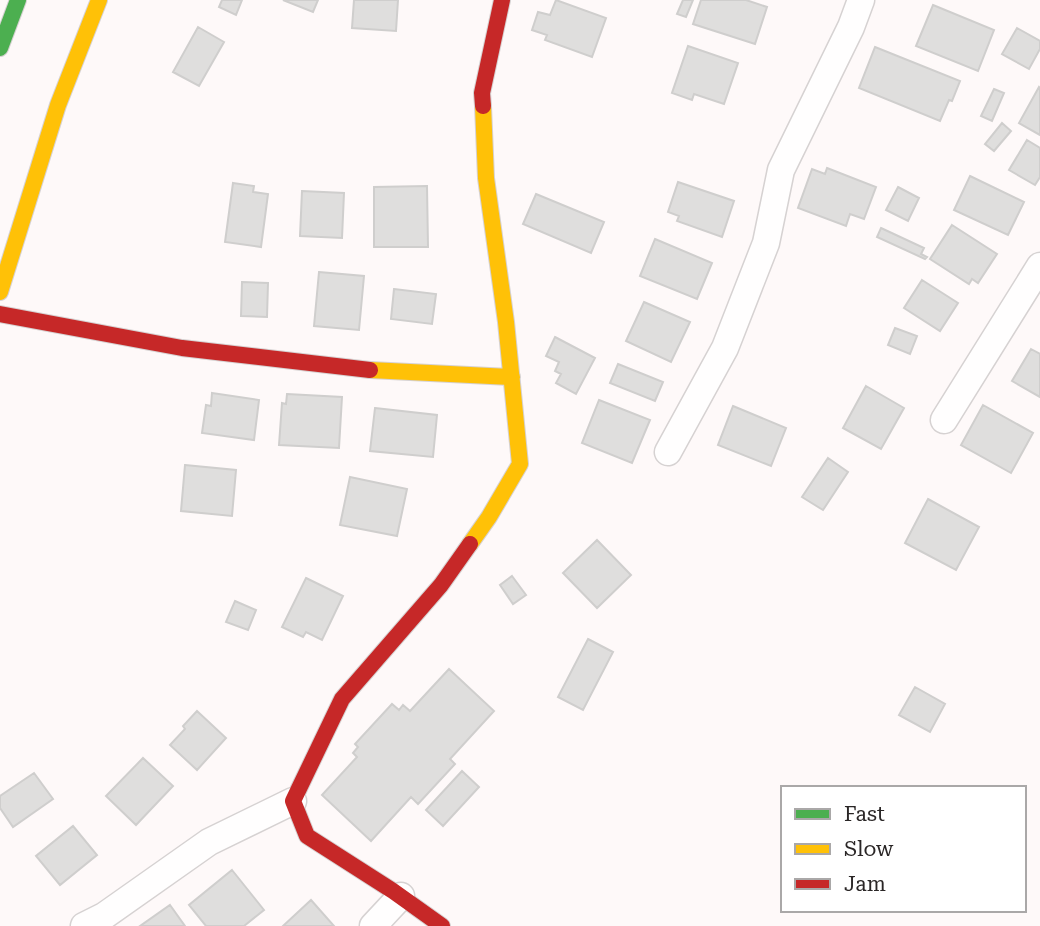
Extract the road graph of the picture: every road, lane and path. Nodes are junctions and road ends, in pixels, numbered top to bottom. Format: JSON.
{"nodes":[{"id":1,"x":18,"y":0,"type":"edge"},
{"id":2,"x":99,"y":0,"type":"edge"},
{"id":3,"x":502,"y":0,"type":"edge"},
{"id":4,"x":861,"y":0,"type":"edge"},
{"id":5,"x":0,"y":48,"type":"edge"},
{"id":6,"x":1040,"y":266,"type":"edge"},
{"id":7,"x":0,"y":292,"type":"edge"},
{"id":8,"x":0,"y":314,"type":"edge"},
{"id":9,"x":512,"y":377,"type":"junction"},
{"id":10,"x":943,"y":420,"type":"dead end"},
{"id":11,"x":668,"y":452,"type":"dead end"},
{"id":12,"x":293,"y":801,"type":"junction"},
{"id":13,"x":401,"y":896,"type":"junction"},
{"id":14,"x":83,"y":926,"type":"edge"},
{"id":15,"x":373,"y":926,"type":"edge"},
{"id":16,"x":442,"y":926,"type":"edge"}],
"edges":[{"from":1,"to":5,"type":"street"},
{"from":2,"to":7,"type":"street"},
{"from":3,"to":9,"type":"street"},
{"from":4,"to":11,"type":"street"},
{"from":6,"to":10,"type":"street"},
{"from":8,"to":9,"type":"street"},
{"from":9,"to":12,"type":"street"},
{"from":12,"to":13,"type":"street"},
{"from":12,"to":14,"type":"street"},
{"from":13,"to":15,"type":"street"},
{"from":13,"to":16,"type":"street"}]}
